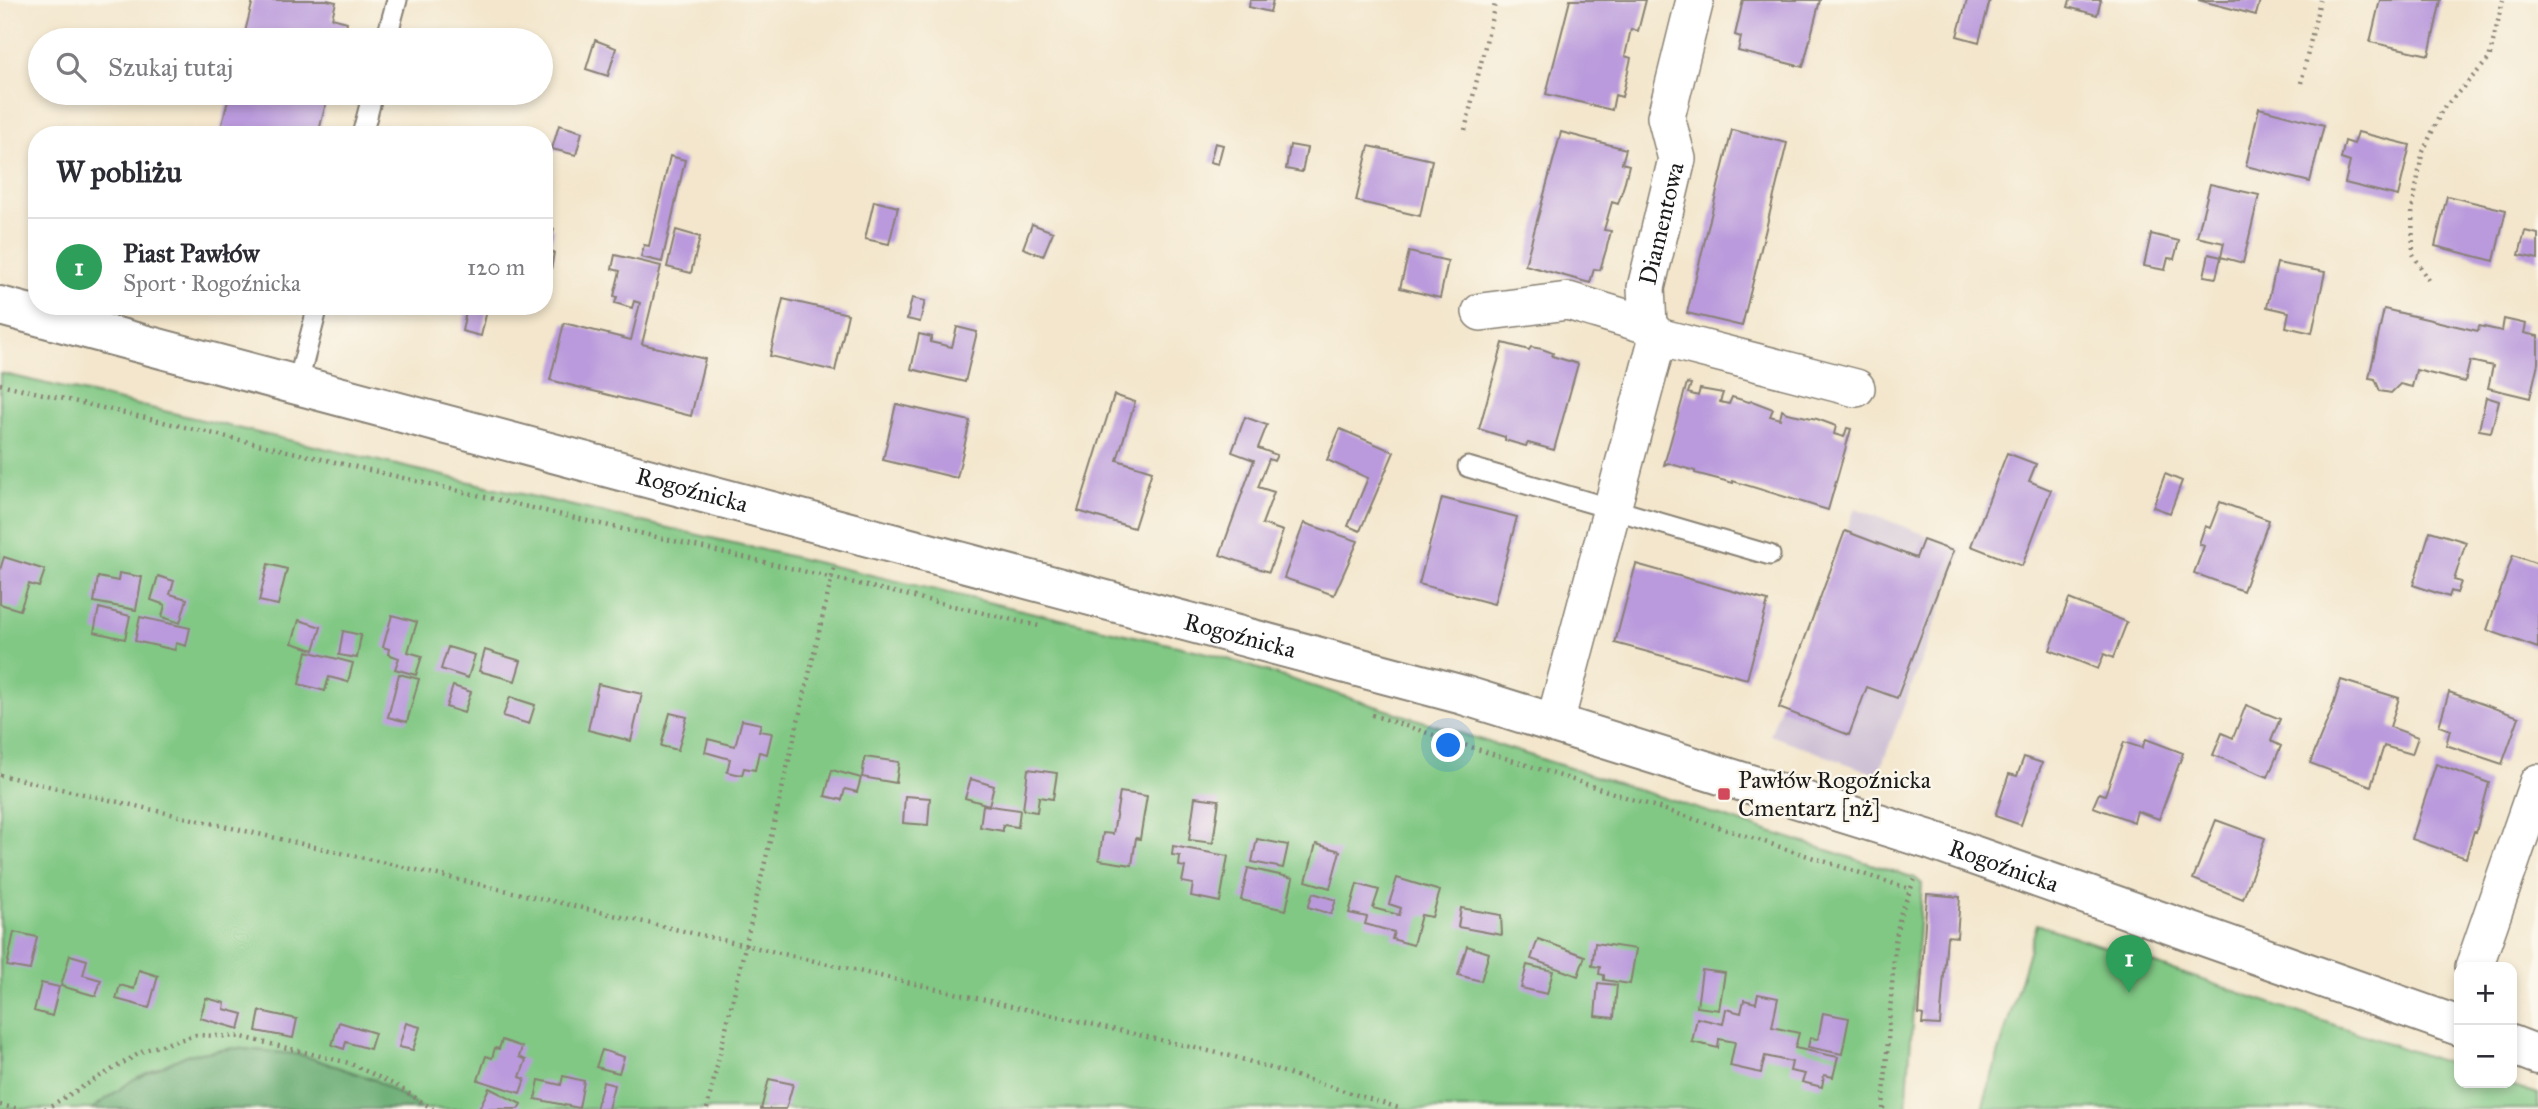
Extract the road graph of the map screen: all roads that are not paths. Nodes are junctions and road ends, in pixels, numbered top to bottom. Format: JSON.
{"nodes":[{"id":1,"x":397,"y":0,"type":"edge"},
{"id":2,"x":1695,"y":0,"type":"edge"},
{"id":3,"x":389,"y":28,"type":"edge"},
{"id":4,"x":370,"y":105,"type":"edge"},
{"id":5,"x":364,"y":126,"type":"edge"},
{"id":6,"x":0,"y":306,"type":"edge"},
{"id":7,"x":1481,"y":312,"type":"dead end"},
{"id":8,"x":28,"y":314,"type":"edge"},
{"id":9,"x":33,"y":315,"type":"edge"},
{"id":10,"x":315,"y":315,"type":"edge"},
{"id":11,"x":1653,"y":331,"type":"junction"},
{"id":12,"x":297,"y":386,"type":"junction"},
{"id":13,"x":1856,"y":388,"type":"dead end"},
{"id":14,"x":1468,"y":467,"type":"dead end"},
{"id":15,"x":1613,"y":509,"type":"junction"},
{"id":16,"x":1770,"y":555,"type":"dead end"},
{"id":17,"x":1555,"y":722,"type":"junction"},
{"id":18,"x":2538,"y":783,"type":"edge"},
{"id":19,"x":2476,"y":962,"type":"edge"},
{"id":20,"x":2454,"y":1019,"type":"edge"},
{"id":21,"x":2517,"y":1047,"type":"edge"},
{"id":22,"x":2538,"y":1055,"type":"edge"}],
"edges":[{"from":1,"to":3,"type":"lane"},
{"from":2,"to":11,"type":"street","name":"Diamentowa"},
{"from":4,"to":5,"type":"lane"},
{"from":6,"to":8,"type":"street","name":"Rogoźnicka"},
{"from":7,"to":11,"type":"street"},
{"from":9,"to":12,"type":"street","name":"Rogoźnicka"},
{"from":10,"to":12,"type":"lane"},
{"from":11,"to":13,"type":"street"},
{"from":11,"to":15,"type":"street","name":"Diamentowa"},
{"from":12,"to":17,"type":"street","name":"Rogoźnicka"},
{"from":14,"to":15,"type":"lane"},
{"from":15,"to":16,"type":"lane"},
{"from":15,"to":17,"type":"street","name":"Diamentowa"},
{"from":17,"to":20,"type":"street","name":"Rogoźnicka"},
{"from":18,"to":19,"type":"street"},
{"from":21,"to":22,"type":"street"}]}
